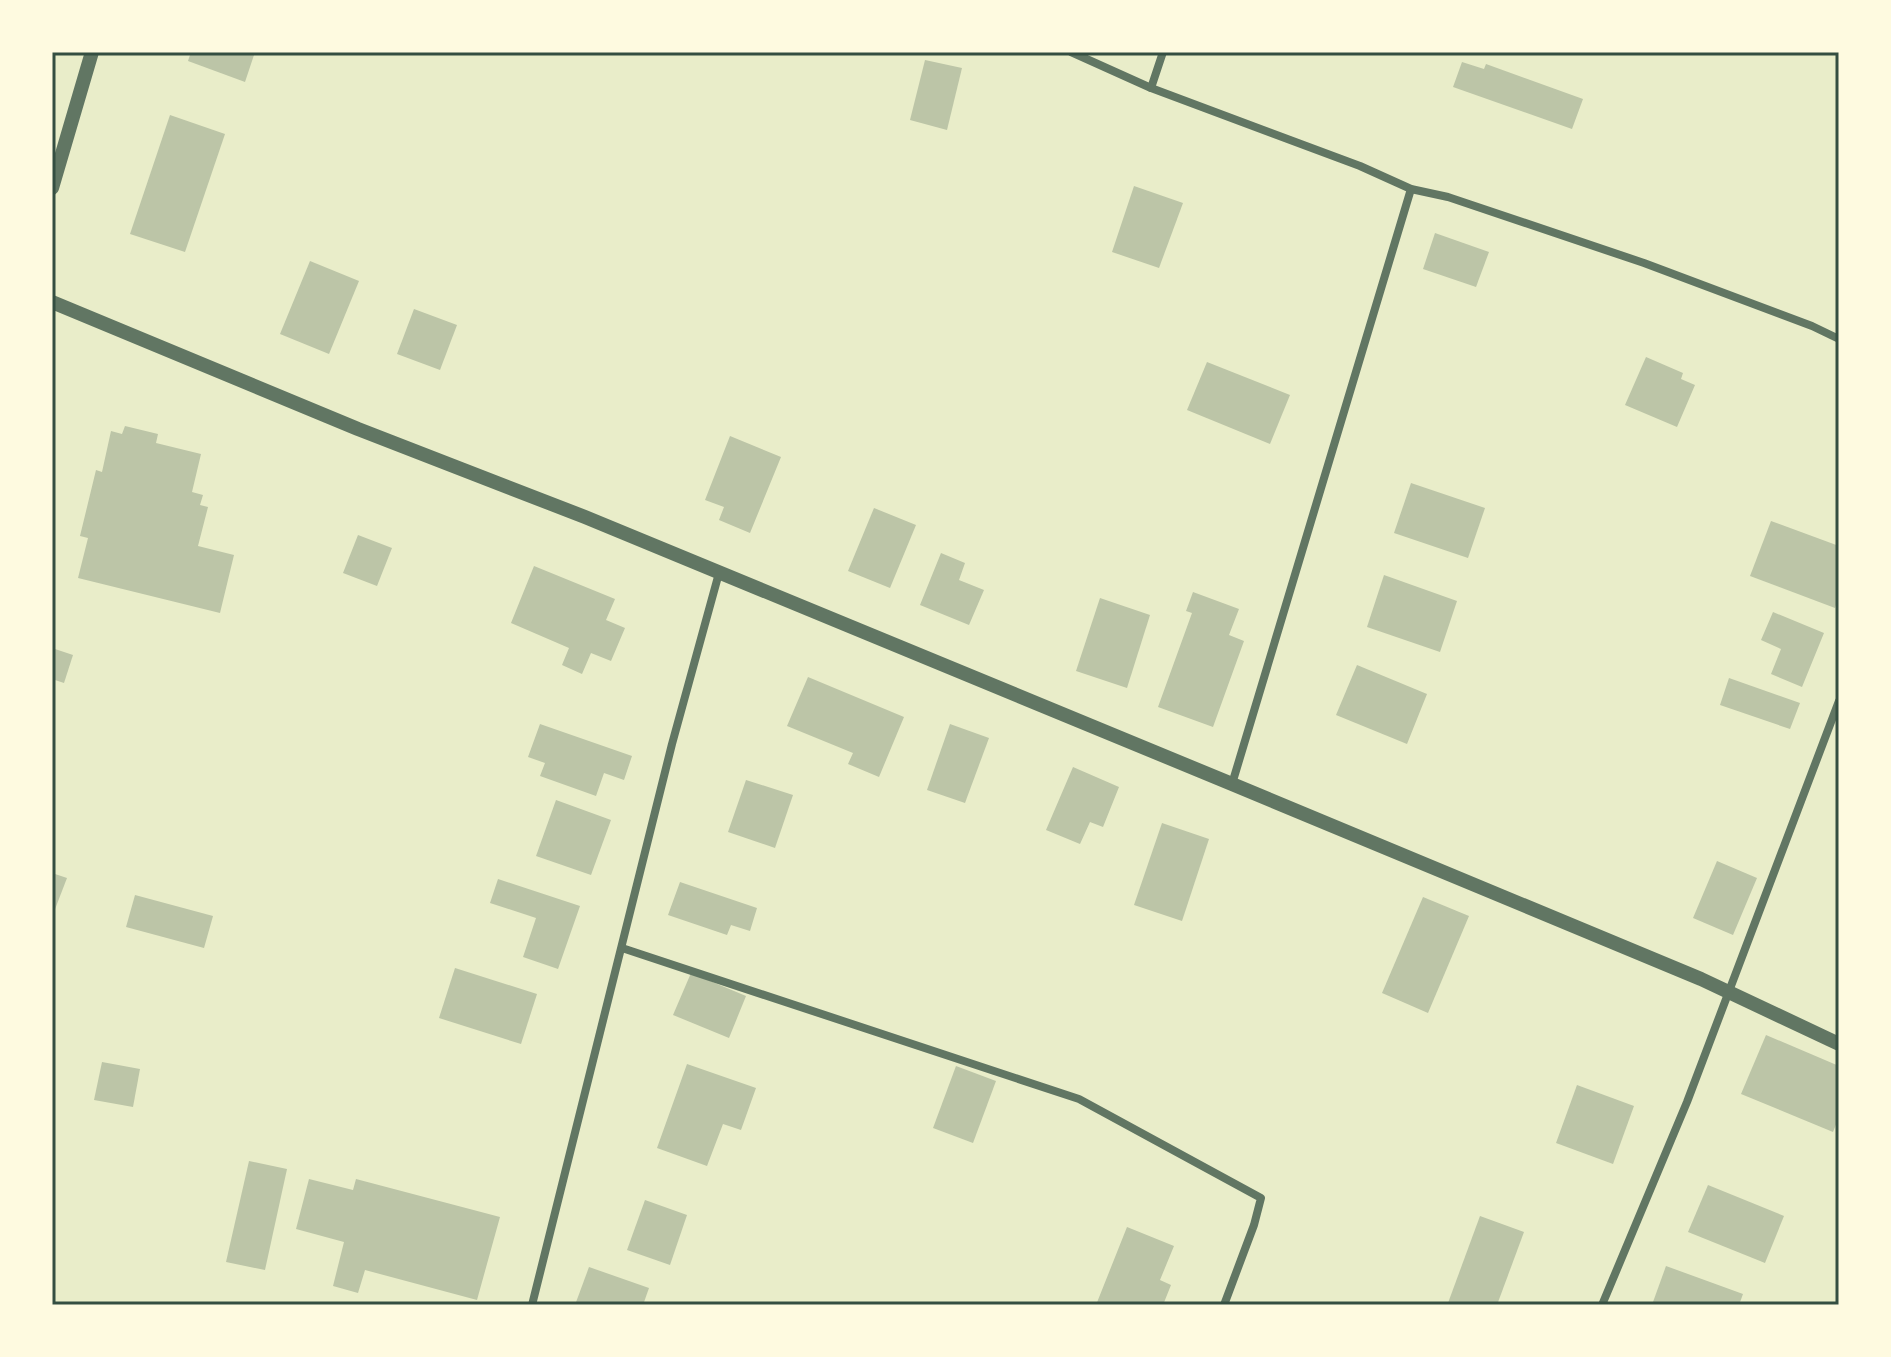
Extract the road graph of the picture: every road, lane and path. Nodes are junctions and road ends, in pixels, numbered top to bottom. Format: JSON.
{"nodes":[{"id":1,"x":92,"y":52,"type":"edge"},
{"id":2,"x":1071,"y":52,"type":"edge"},
{"id":3,"x":1163,"y":52,"type":"edge"},
{"id":4,"x":1151,"y":88,"type":"junction"},
{"id":5,"x":52,"y":188,"type":"edge"},
{"id":6,"x":1411,"y":189,"type":"junction"},
{"id":7,"x":52,"y":302,"type":"edge"},
{"id":8,"x":1839,"y":339,"type":"edge"},
{"id":9,"x":719,"y":573,"type":"junction"},
{"id":10,"x":1839,"y":701,"type":"edge"},
{"id":11,"x":1232,"y":784,"type":"junction"},
{"id":12,"x":622,"y":948,"type":"junction"},
{"id":13,"x":1728,"y":992,"type":"junction"},
{"id":14,"x":1839,"y":1044,"type":"edge"},
{"id":15,"x":532,"y":1305,"type":"edge"},
{"id":16,"x":1224,"y":1305,"type":"edge"},
{"id":17,"x":1602,"y":1305,"type":"edge"}],
"edges":[{"from":1,"to":5,"type":"street"},
{"from":2,"to":4,"type":"street"},
{"from":3,"to":4,"type":"street"},
{"from":4,"to":6,"type":"street"},
{"from":6,"to":8,"type":"street"},
{"from":6,"to":11,"type":"street"},
{"from":7,"to":9,"type":"street"},
{"from":9,"to":11,"type":"street"},
{"from":9,"to":12,"type":"street"},
{"from":10,"to":13,"type":"street"},
{"from":11,"to":13,"type":"street"},
{"from":12,"to":15,"type":"street"},
{"from":12,"to":16,"type":"street"},
{"from":13,"to":14,"type":"street"},
{"from":13,"to":17,"type":"street"}]}
